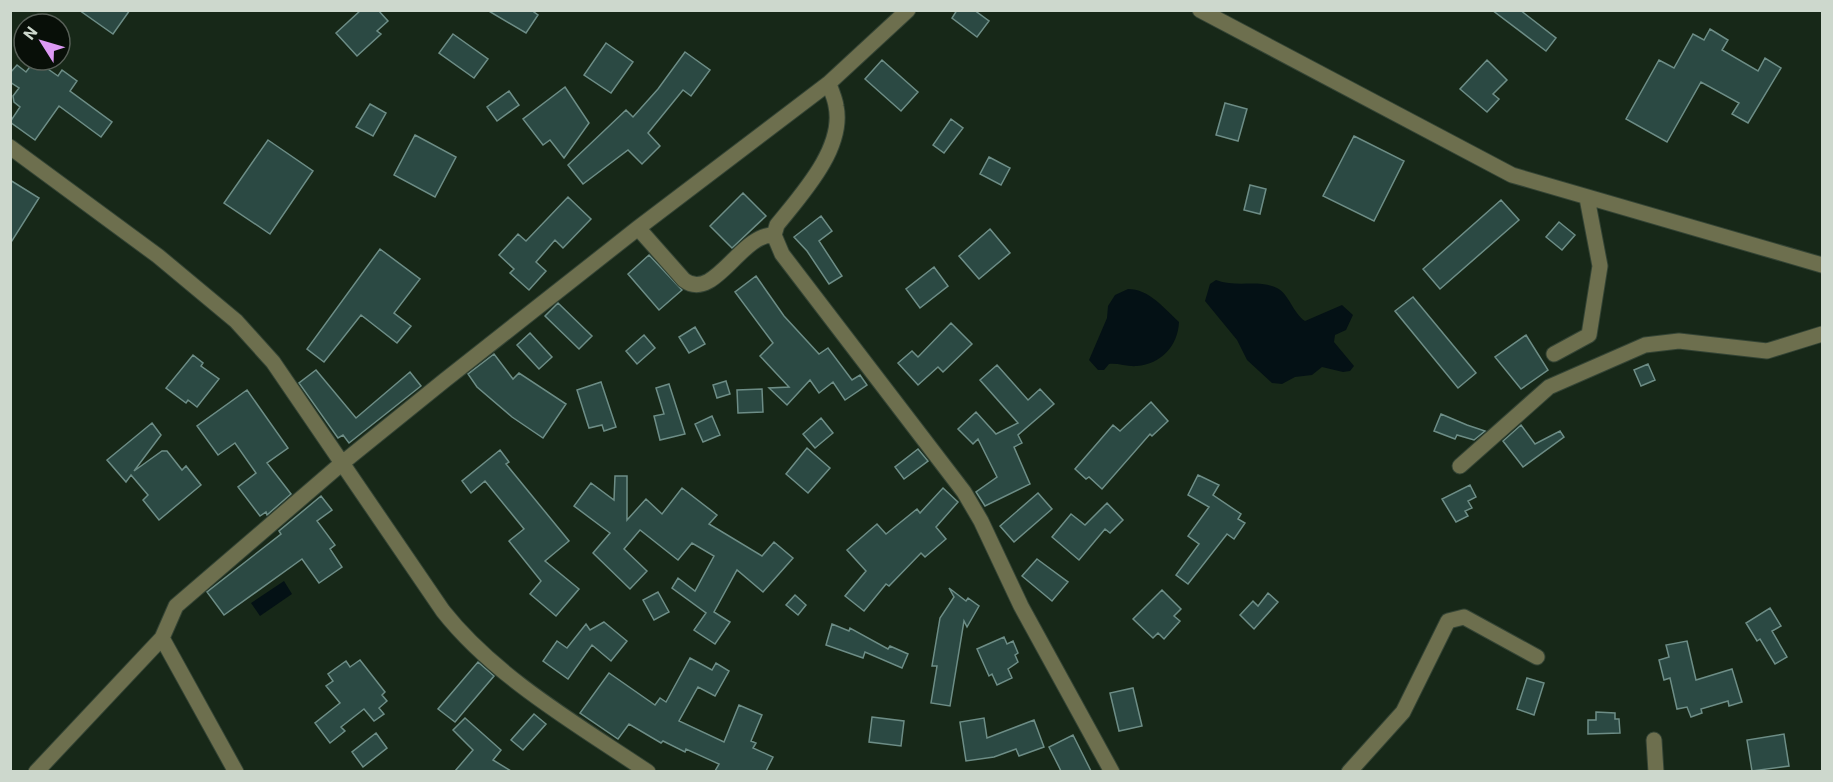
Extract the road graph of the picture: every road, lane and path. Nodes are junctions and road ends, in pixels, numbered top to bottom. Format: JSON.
{"nodes":[{"id":1,"x":908,"y":10,"type":"edge"},
{"id":2,"x":1200,"y":10,"type":"edge"},
{"id":3,"x":829,"y":83,"type":"junction"},
{"id":4,"x":10,"y":147,"type":"edge"},
{"id":5,"x":1587,"y":198,"type":"junction"},
{"id":6,"x":638,"y":228,"type":"junction"},
{"id":7,"x":774,"y":235,"type":"junction"},
{"id":8,"x":1822,"y":265,"type":"edge"},
{"id":9,"x":1822,"y":334,"type":"edge"},
{"id":10,"x":1554,"y":354,"type":"dead end"},
{"id":11,"x":341,"y":464,"type":"junction"},
{"id":12,"x":1460,"y":466,"type":"dead end"},
{"id":13,"x":162,"y":638,"type":"junction"},
{"id":14,"x":1537,"y":657,"type":"dead end"},
{"id":15,"x":1654,"y":740,"type":"dead end"},
{"id":16,"x":36,"y":771,"type":"edge"},
{"id":17,"x":236,"y":771,"type":"edge"},
{"id":18,"x":648,"y":771,"type":"edge"},
{"id":19,"x":1112,"y":771,"type":"edge"},
{"id":20,"x":1349,"y":771,"type":"edge"},
{"id":21,"x":1656,"y":771,"type":"edge"}],
"edges":[{"from":1,"to":3,"type":"street"},
{"from":2,"to":5,"type":"street"},
{"from":3,"to":6,"type":"street"},
{"from":3,"to":7,"type":"street"},
{"from":4,"to":11,"type":"street"},
{"from":5,"to":8,"type":"street"},
{"from":5,"to":10,"type":"street"},
{"from":6,"to":7,"type":"street"},
{"from":6,"to":11,"type":"street"},
{"from":7,"to":19,"type":"street"},
{"from":9,"to":12,"type":"street"},
{"from":11,"to":13,"type":"street"},
{"from":11,"to":18,"type":"street"},
{"from":13,"to":16,"type":"street"},
{"from":13,"to":17,"type":"street"},
{"from":14,"to":20,"type":"street"},
{"from":15,"to":21,"type":"street"}]}
